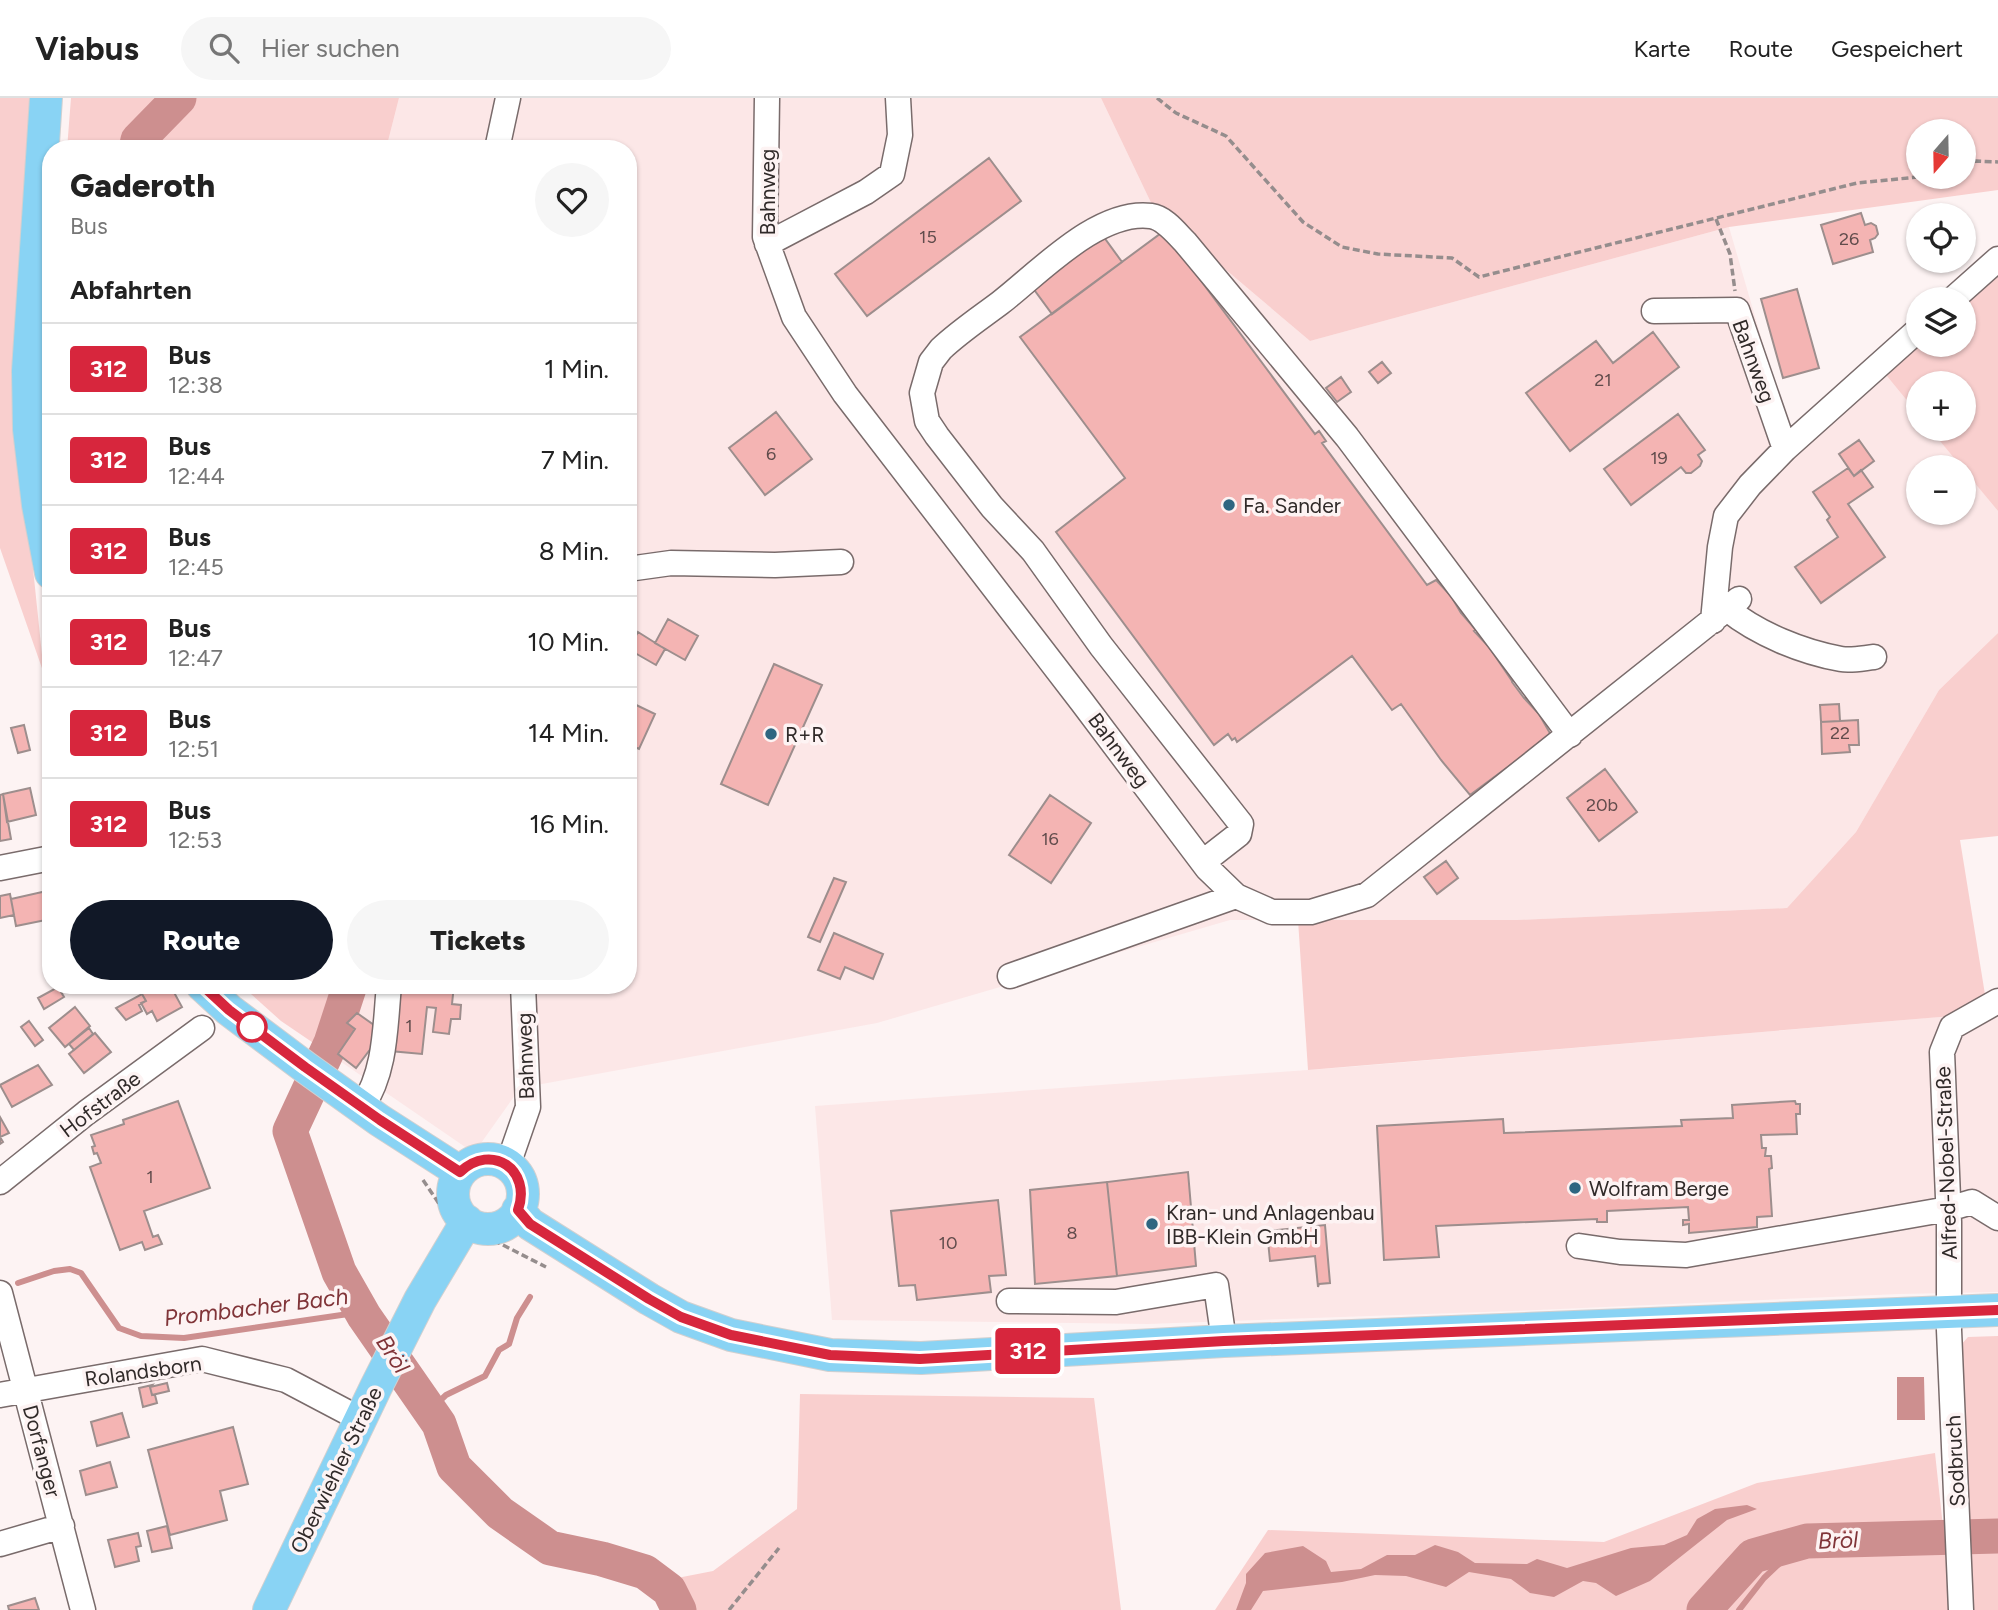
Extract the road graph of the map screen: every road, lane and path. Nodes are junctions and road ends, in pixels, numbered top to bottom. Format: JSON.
{"nodes":[{"id":1,"x":46,"y":98,"type":"edge"},
{"id":2,"x":508,"y":98,"type":"edge"},
{"id":3,"x":767,"y":98,"type":"edge"},
{"id":4,"x":898,"y":98,"type":"edge"},
{"id":5,"x":1157,"y":98,"type":"edge"},
{"id":6,"x":43,"y":140,"type":"edge"},
{"id":7,"x":499,"y":140,"type":"edge"},
{"id":8,"x":1976,"y":161,"type":"edge"},
{"id":9,"x":42,"y":162,"type":"edge"},
{"id":10,"x":1998,"y":162,"type":"edge"},
{"id":11,"x":1906,"y":178,"type":"edge"},
{"id":12,"x":1716,"y":219,"type":"junction"},
{"id":13,"x":767,"y":244,"type":"junction"},
{"id":14,"x":1998,"y":259,"type":"edge"},
{"id":15,"x":1966,"y":287,"type":"edge"},
{"id":16,"x":1737,"y":310,"type":"junction"},
{"id":17,"x":1654,"y":312,"type":"dead end"},
{"id":18,"x":1906,"y":341,"type":"edge"},
{"id":19,"x":1785,"y":449,"type":"junction"},
{"id":20,"x":42,"y":526,"type":"edge"},
{"id":21,"x":841,"y":562,"type":"dead end"},
{"id":22,"x":637,"y":568,"type":"edge"},
{"id":23,"x":1726,"y":610,"type":"junction"},
{"id":24,"x":1874,"y":657,"type":"dead end"},
{"id":25,"x":1570,"y":735,"type":"junction"},
{"id":26,"x":42,"y":860,"type":"edge"},
{"id":27,"x":1203,"y":862,"type":"junction"},
{"id":28,"x":0,"y":868,"type":"edge"},
{"id":29,"x":1236,"y":896,"type":"junction"},
{"id":30,"x":1010,"y":976,"type":"dead end"},
{"id":31,"x":212,"y":994,"type":"edge"},
{"id":32,"x":388,"y":994,"type":"edge"},
{"id":33,"x":523,"y":994,"type":"edge"},
{"id":34,"x":1998,"y":1001,"type":"edge"},
{"id":35,"x":202,"y":1028,"type":"dead end"},
{"id":36,"x":354,"y":1100,"type":"junction"},
{"id":37,"x":505,"y":1163,"type":"junction"},
{"id":38,"x":460,"y":1172,"type":"junction"},
{"id":39,"x":0,"y":1182,"type":"edge"},
{"id":40,"x":1948,"y":1209,"type":"junction"},
{"id":41,"x":518,"y":1210,"type":"junction"},
{"id":42,"x":1998,"y":1218,"type":"edge"},
{"id":43,"x":467,"y":1221,"type":"junction"},
{"id":44,"x":1579,"y":1246,"type":"dead end"},
{"id":45,"x":0,"y":1293,"type":"edge"},
{"id":46,"x":1009,"y":1301,"type":"dead end"},
{"id":47,"x":1998,"y":1310,"type":"edge"},
{"id":48,"x":1950,"y":1312,"type":"junction"},
{"id":49,"x":1224,"y":1341,"type":"junction"},
{"id":50,"x":26,"y":1390,"type":"junction"},
{"id":51,"x":0,"y":1395,"type":"edge"},
{"id":52,"x":360,"y":1419,"type":"junction"},
{"id":53,"x":62,"y":1526,"type":"junction"},
{"id":54,"x":0,"y":1544,"type":"edge"},
{"id":55,"x":779,"y":1548,"type":"dead end"},
{"id":56,"x":1960,"y":1600,"type":"edge"},
{"id":57,"x":83,"y":1610,"type":"edge"},
{"id":58,"x":269,"y":1610,"type":"edge"},
{"id":59,"x":729,"y":1610,"type":"edge"}],
"edges":[{"from":1,"to":6,"type":"main road"},
{"from":2,"to":7,"type":"street"},
{"from":3,"to":13,"type":"street","name":"Bahnweg"},
{"from":4,"to":13,"type":"street"},
{"from":5,"to":12,"type":"path"},
{"from":8,"to":10,"type":"path"},
{"from":9,"to":20,"type":"main road"},
{"from":11,"to":12,"type":"path"},
{"from":12,"to":16,"type":"path"},
{"from":13,"to":27,"type":"street","name":"Bahnweg"},
{"from":14,"to":15,"type":"street"},
{"from":16,"to":17,"type":"street","name":"Bahnweg"},
{"from":16,"to":19,"type":"street","name":"Bahnweg"},
{"from":18,"to":19,"type":"street"},
{"from":19,"to":23,"type":"street"},
{"from":21,"to":22,"type":"street"},
{"from":23,"to":24,"type":"street"},
{"from":23,"to":25,"type":"street","name":"Bahnweg"},
{"from":25,"to":27,"type":"street"},
{"from":25,"to":29,"type":"street","name":"Bahnweg"},
{"from":26,"to":28,"type":"street"},
{"from":27,"to":29,"type":"street","name":"Bahnweg"},
{"from":29,"to":30,"type":"street"},
{"from":31,"to":36,"type":"main road"},
{"from":32,"to":36,"type":"street"},
{"from":33,"to":37,"type":"street","name":"Bahnweg"},
{"from":34,"to":40,"type":"street","name":"Alfred-Nobel-Straße"},
{"from":35,"to":39,"type":"street","name":"Hofstraße"},
{"from":36,"to":38,"type":"main road"},
{"from":37,"to":38,"type":"main road"},
{"from":37,"to":41,"type":"main road"},
{"from":38,"to":43,"type":"main road"},
{"from":40,"to":42,"type":"street"},
{"from":40,"to":44,"type":"street"},
{"from":40,"to":48,"type":"street","name":"Alfred-Nobel-Straße"},
{"from":41,"to":43,"type":"main road"},
{"from":41,"to":49,"type":"main road"},
{"from":43,"to":52,"type":"main road","name":"Oberwiehler Straße"},
{"from":45,"to":50,"type":"street","name":"Dorfanger"},
{"from":46,"to":49,"type":"street"},
{"from":47,"to":48,"type":"main road"},
{"from":48,"to":49,"type":"main road"},
{"from":48,"to":56,"type":"street","name":"Sodbruch"},
{"from":50,"to":51,"type":"street","name":"Rolandsborn"},
{"from":50,"to":52,"type":"street","name":"Rolandsborn"},
{"from":50,"to":53,"type":"street","name":"Dorfanger"},
{"from":52,"to":58,"type":"main road","name":"Oberwiehler Straße"},
{"from":53,"to":54,"type":"street"},
{"from":53,"to":57,"type":"street","name":"Dorfanger"},
{"from":55,"to":59,"type":"path"}]}
